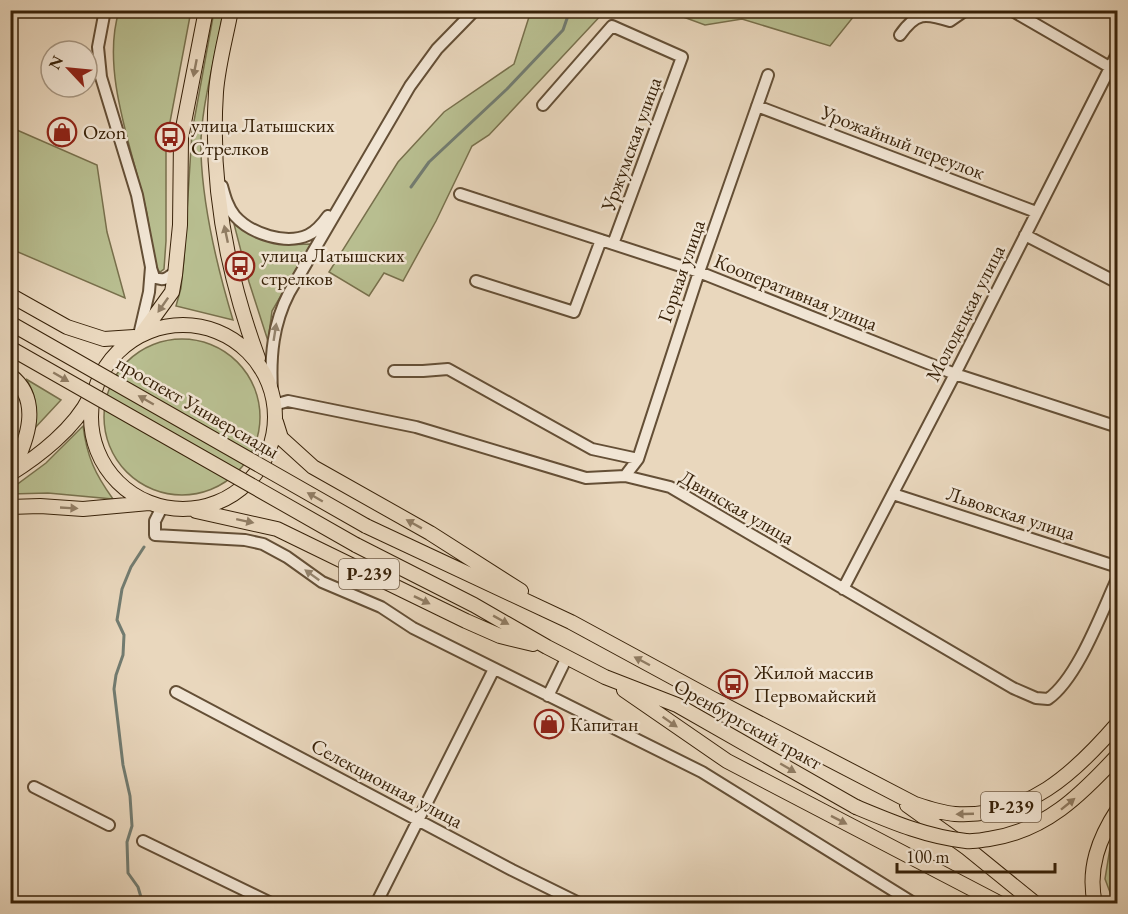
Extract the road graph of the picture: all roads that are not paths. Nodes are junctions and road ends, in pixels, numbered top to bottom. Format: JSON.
{"nodes":[{"id":1,"x":105,"y":10,"type":"edge"},
{"id":2,"x":206,"y":10,"type":"edge"},
{"id":3,"x":231,"y":10,"type":"edge"},
{"id":4,"x":475,"y":10,"type":"edge"},
{"id":5,"x":966,"y":10,"type":"edge"},
{"id":6,"x":1011,"y":10,"type":"edge"},
{"id":7,"x":900,"y":35,"type":"dead end"},
{"id":8,"x":1118,"y":52,"type":"edge"},
{"id":9,"x":1114,"y":69,"type":"edge"},
{"id":10,"x":768,"y":75,"type":"dead end"},
{"id":11,"x":543,"y":105,"type":"dead end"},
{"id":12,"x":757,"y":106,"type":"junction"},
{"id":13,"x":215,"y":166,"type":"junction"},
{"id":14,"x":351,"y":184,"type":"junction"},
{"id":15,"x":460,"y":194,"type":"dead end"},
{"id":16,"x":1036,"y":212,"type":"junction"},
{"id":17,"x":1025,"y":235,"type":"junction"},
{"id":18,"x":601,"y":240,"type":"junction"},
{"id":19,"x":613,"y":244,"type":"junction"},
{"id":20,"x":151,"y":267,"type":"junction"},
{"id":21,"x":175,"y":272,"type":"junction"},
{"id":22,"x":699,"y":272,"type":"junction"},
{"id":23,"x":476,"y":281,"type":"dead end"},
{"id":24,"x":1118,"y":283,"type":"edge"},
{"id":25,"x":10,"y":295,"type":"edge"},
{"id":26,"x":10,"y":323,"type":"edge"},
{"id":27,"x":139,"y":335,"type":"junction"},
{"id":28,"x":10,"y":348,"type":"edge"},
{"id":29,"x":394,"y":370,"type":"dead end"},
{"id":30,"x":263,"y":371,"type":"junction"},
{"id":31,"x":955,"y":374,"type":"junction"},
{"id":32,"x":10,"y":375,"type":"edge"},
{"id":33,"x":99,"y":376,"type":"junction"},
{"id":34,"x":272,"y":391,"type":"junction"},
{"id":35,"x":274,"y":412,"type":"junction"},
{"id":36,"x":1118,"y":427,"type":"edge"},
{"id":37,"x":638,"y":459,"type":"junction"},
{"id":38,"x":11,"y":474,"type":"edge"},
{"id":39,"x":625,"y":476,"type":"junction"},
{"id":40,"x":893,"y":494,"type":"junction"},
{"id":41,"x":155,"y":505,"type":"junction"},
{"id":42,"x":10,"y":507,"type":"edge"},
{"id":43,"x":188,"y":509,"type":"junction"},
{"id":44,"x":366,"y":526,"type":"joint"},
{"id":45,"x":1118,"y":567,"type":"edge"},
{"id":46,"x":1118,"y":577,"type":"edge"},
{"id":47,"x":843,"y":589,"type":"junction"},
{"id":48,"x":571,"y":622,"type":"junction"},
{"id":49,"x":547,"y":647,"type":"junction"},
{"id":50,"x":567,"y":657,"type":"junction"},
{"id":51,"x":494,"y":669,"type":"junction"},
{"id":52,"x":605,"y":677,"type":"junction"},
{"id":53,"x":176,"y":692,"type":"dead end"},
{"id":54,"x":548,"y":696,"type":"junction"},
{"id":55,"x":1118,"y":723,"type":"edge"},
{"id":56,"x":1118,"y":755,"type":"edge"},
{"id":57,"x":879,"y":786,"type":"junction"},
{"id":58,"x":34,"y":787,"type":"dead end"},
{"id":59,"x":1118,"y":809,"type":"edge"},
{"id":60,"x":417,"y":819,"type":"junction"},
{"id":61,"x":109,"y":825,"type":"dead end"},
{"id":62,"x":143,"y":841,"type":"dead end"},
{"id":63,"x":273,"y":903,"type":"edge"},
{"id":64,"x":376,"y":903,"type":"edge"},
{"id":65,"x":581,"y":903,"type":"edge"},
{"id":66,"x":915,"y":903,"type":"edge"},
{"id":67,"x":1001,"y":903,"type":"edge"},
{"id":68,"x":1036,"y":903,"type":"edge"},
{"id":69,"x":1095,"y":903,"type":"edge"}],
"edges":[{"from":1,"to":20,"type":"street"},
{"from":2,"to":21,"type":"main road","one_way":true},
{"from":3,"to":13,"type":"main road"},
{"from":4,"to":14,"type":"street"},
{"from":5,"to":7,"type":"street"},
{"from":6,"to":9,"type":"street"},
{"from":8,"to":9,"type":"street","name":"Молодецкая улица"},
{"from":9,"to":16,"type":"street","name":"Молодецкая улица"},
{"from":10,"to":12,"type":"street","name":"Горная улица"},
{"from":11,"to":19,"type":"street","name":"Уржумская улица"},
{"from":12,"to":16,"type":"street","name":"Урожайный переулок"},
{"from":12,"to":22,"type":"street","name":"Горная улица"},
{"from":13,"to":14,"type":"street"},
{"from":30,"to":13,"type":"main road","one_way":true},
{"from":34,"to":14,"type":"street","one_way":true},
{"from":15,"to":18,"type":"street","name":"Кооперативная улица"},
{"from":16,"to":17,"type":"street","name":"Молодецкая улица"},
{"from":17,"to":24,"type":"street"},
{"from":17,"to":31,"type":"street","name":"Молодецкая улица"},
{"from":18,"to":19,"type":"street","name":"Кооперативная улица"},
{"from":18,"to":23,"type":"street"},
{"from":19,"to":22,"type":"street","name":"Кооперативная улица"},
{"from":20,"to":21,"type":"street"},
{"from":20,"to":27,"type":"street"},
{"from":21,"to":27,"type":"main road","one_way":true},
{"from":22,"to":31,"type":"street","name":"Кооперативная улица"},
{"from":22,"to":37,"type":"street","name":"Горная улица"},
{"from":25,"to":27,"type":"main road"},
{"from":44,"to":26,"type":"main road","name":"проспект Универсиады","one_way":true,"bridge":true},
{"from":27,"to":30,"type":"main road","number":"Р-239"},
{"from":27,"to":33,"type":"main road","number":"Р-239"},
{"from":28,"to":49,"type":"main road","name":"Оренбургский тракт","one_way":true,"bridge":true},
{"from":29,"to":37,"type":"street"},
{"from":30,"to":34,"type":"main road","number":"Р-239"},
{"from":31,"to":36,"type":"street","name":"Кооперативная улица"},
{"from":31,"to":40,"type":"street","name":"Молодецкая улица"},
{"from":32,"to":38,"type":"main road"},
{"from":33,"to":38,"type":"main road","number":"Р-239"},
{"from":33,"to":41,"type":"main road","number":"Р-239"},
{"from":34,"to":35,"type":"main road","number":"Р-239"},
{"from":35,"to":39,"type":"street","name":"Двинская улица"},
{"from":35,"to":43,"type":"main road","number":"Р-239"},
{"from":48,"to":35,"type":"main road","number":"Р-239","one_way":true},
{"from":37,"to":39,"type":"street","name":"Горная улица"},
{"from":39,"to":47,"type":"street","name":"Двинская улица"},
{"from":40,"to":45,"type":"street","name":"Львовская улица"},
{"from":40,"to":47,"type":"street","name":"Молодецкая улица"},
{"from":42,"to":41,"type":"main road","number":"Р-239","one_way":true},
{"from":41,"to":43,"type":"main road","number":"Р-239"},
{"from":51,"to":41,"type":"street","one_way":true},
{"from":43,"to":49,"type":"main road","number":"Р-239","one_way":true},
{"from":44,"to":48,"type":"main road","name":"Оренбургский тракт"},
{"from":46,"to":47,"type":"street","name":"Двинская улица"},
{"from":57,"to":48,"type":"main road","name":"Оренбургский тракт","number":"Р-239","one_way":true},
{"from":49,"to":50,"type":"main road","name":"Оренбургский тракт"},
{"from":50,"to":52,"type":"main road","name":"Оренбургский тракт"},
{"from":50,"to":54,"type":"street"},
{"from":51,"to":54,"type":"street"},
{"from":51,"to":60,"type":"street"},
{"from":52,"to":56,"type":"main road","name":"Оренбургский тракт","number":"Р-239","one_way":true,"bridge":true},
{"from":52,"to":67,"type":"main road","one_way":true},
{"from":53,"to":60,"type":"street","name":"Селекционная улица"},
{"from":54,"to":66,"type":"street"},
{"from":55,"to":57,"type":"main road","name":"Оренбургский тракт","number":"Р-239","one_way":true},
{"from":57,"to":68,"type":"main road"},
{"from":58,"to":61,"type":"street"},
{"from":59,"to":69,"type":"main road"},
{"from":60,"to":64,"type":"street"},
{"from":60,"to":65,"type":"street","name":"Селекционная улица"},
{"from":62,"to":63,"type":"street"}]}
